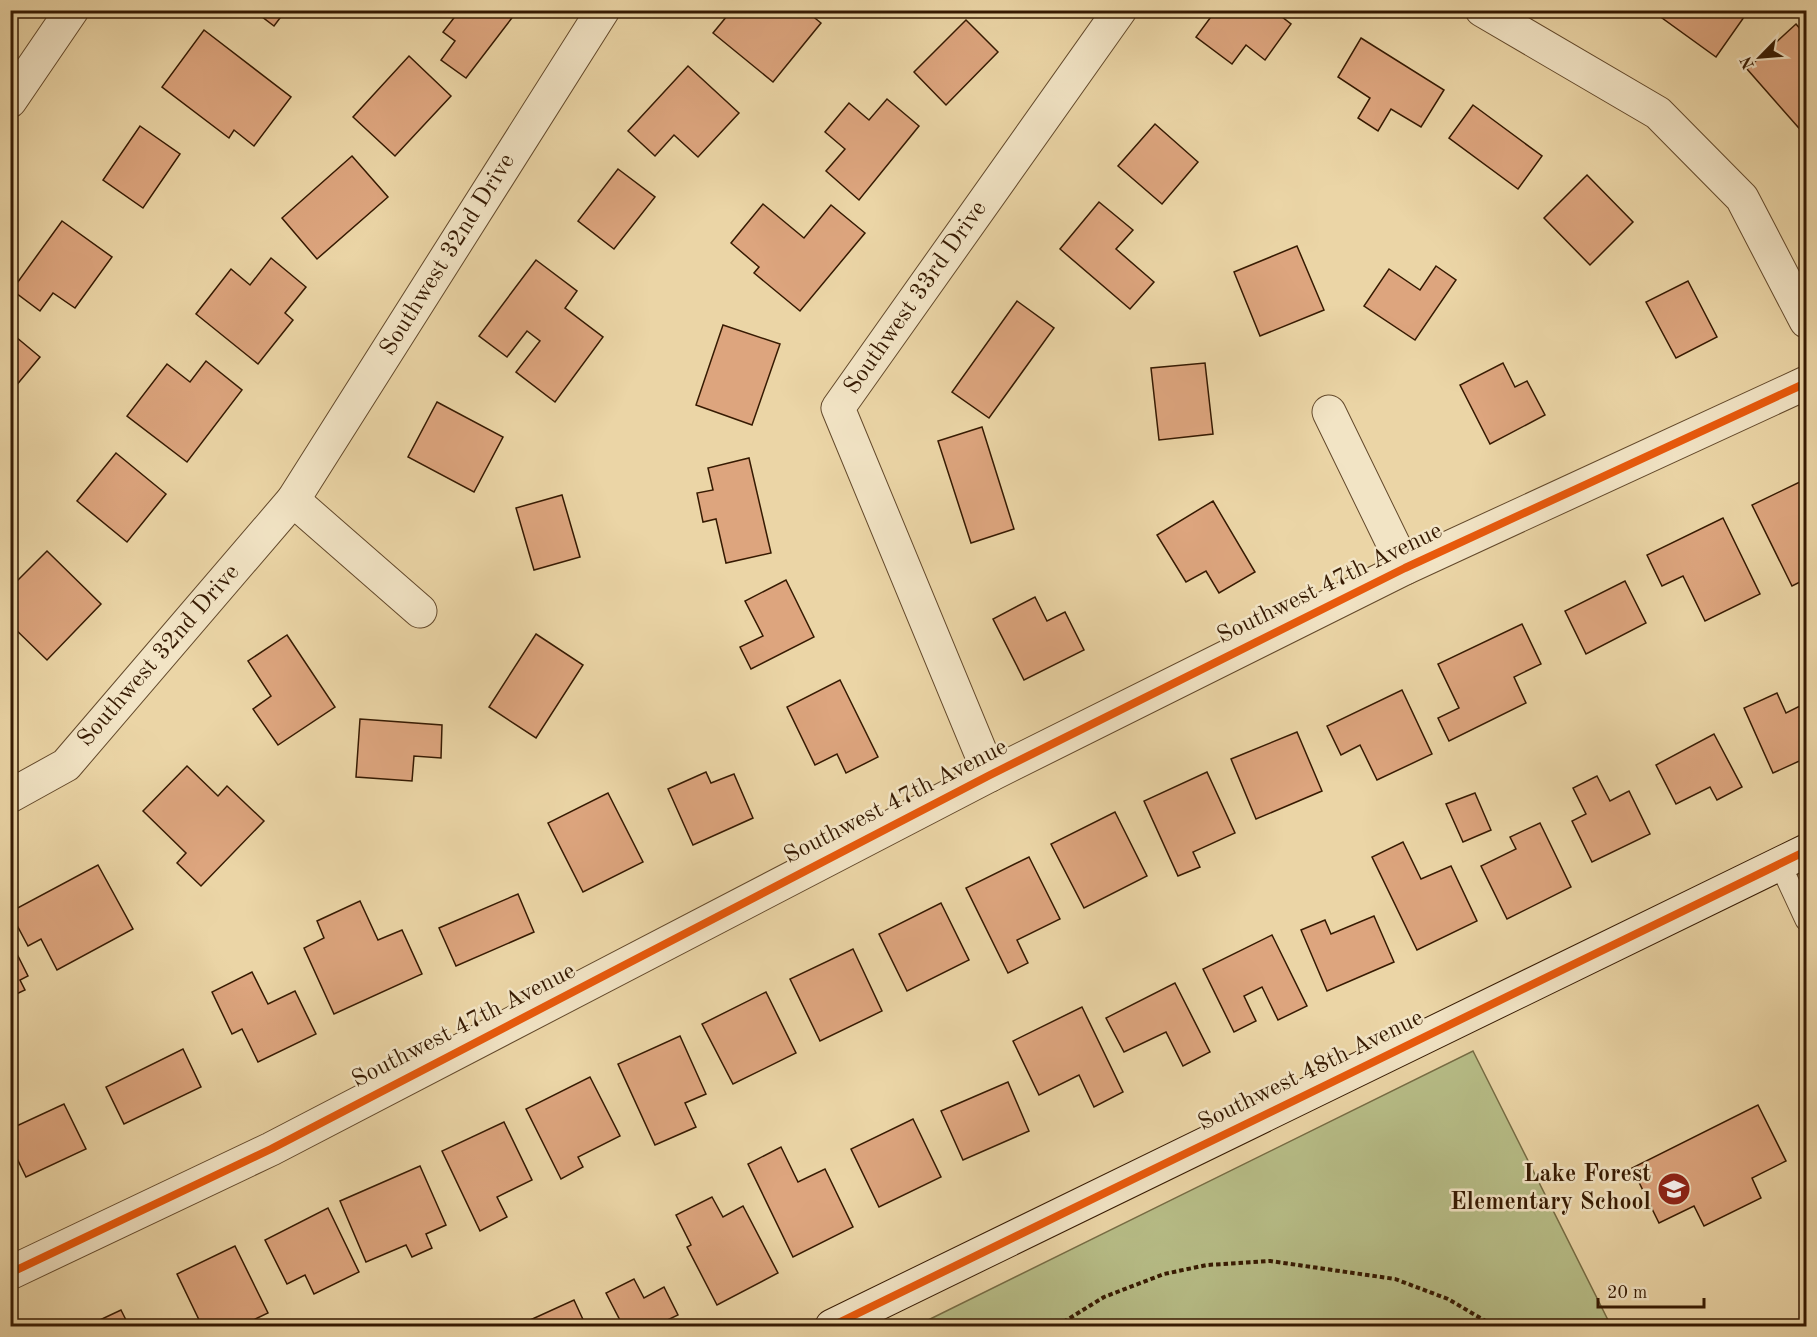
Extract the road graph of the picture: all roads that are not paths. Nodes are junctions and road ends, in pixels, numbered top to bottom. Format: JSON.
{"nodes":[{"id":1,"x":72,"y":10,"type":"edge"},
{"id":2,"x":603,"y":10,"type":"edge"},
{"id":3,"x":1120,"y":10,"type":"edge"},
{"id":4,"x":1482,"y":10,"type":"edge"},
{"id":5,"x":10,"y":101,"type":"edge"},
{"id":6,"x":1806,"y":321,"type":"edge"},
{"id":7,"x":1806,"y":383,"type":"edge"},
{"id":8,"x":1329,"y":412,"type":"dead end"},
{"id":9,"x":293,"y":500,"type":"junction"},
{"id":10,"x":1405,"y":568,"type":"junction"},
{"id":11,"x":420,"y":611,"type":"dead end"},
{"id":12,"x":990,"y":775,"type":"junction"},
{"id":13,"x":10,"y":796,"type":"edge"},
{"id":14,"x":1793,"y":858,"type":"edge"},
{"id":15,"x":1806,"y":920,"type":"edge"},
{"id":16,"x":10,"y":1273,"type":"edge"},
{"id":17,"x":832,"y":1326,"type":"edge"}],
"edges":[{"from":1,"to":5,"type":"street"},
{"from":2,"to":9,"type":"street","name":"Southwest 32nd Drive"},
{"from":3,"to":12,"type":"street","name":"Southwest 33rd Drive"},
{"from":4,"to":6,"type":"street"},
{"from":7,"to":10,"type":"street","name":"Southwest 47th Avenue"},
{"from":8,"to":10,"type":"street","name":"Southwest 47th Avenue"},
{"from":9,"to":11,"type":"street"},
{"from":9,"to":13,"type":"street","name":"Southwest 32nd Drive"},
{"from":10,"to":12,"type":"street","name":"Southwest 47th Avenue"},
{"from":12,"to":16,"type":"street","name":"Southwest 47th Avenue"},
{"from":14,"to":15,"type":"lane"},
{"from":14,"to":17,"type":"street","name":"Southwest 48th Avenue"}]}
